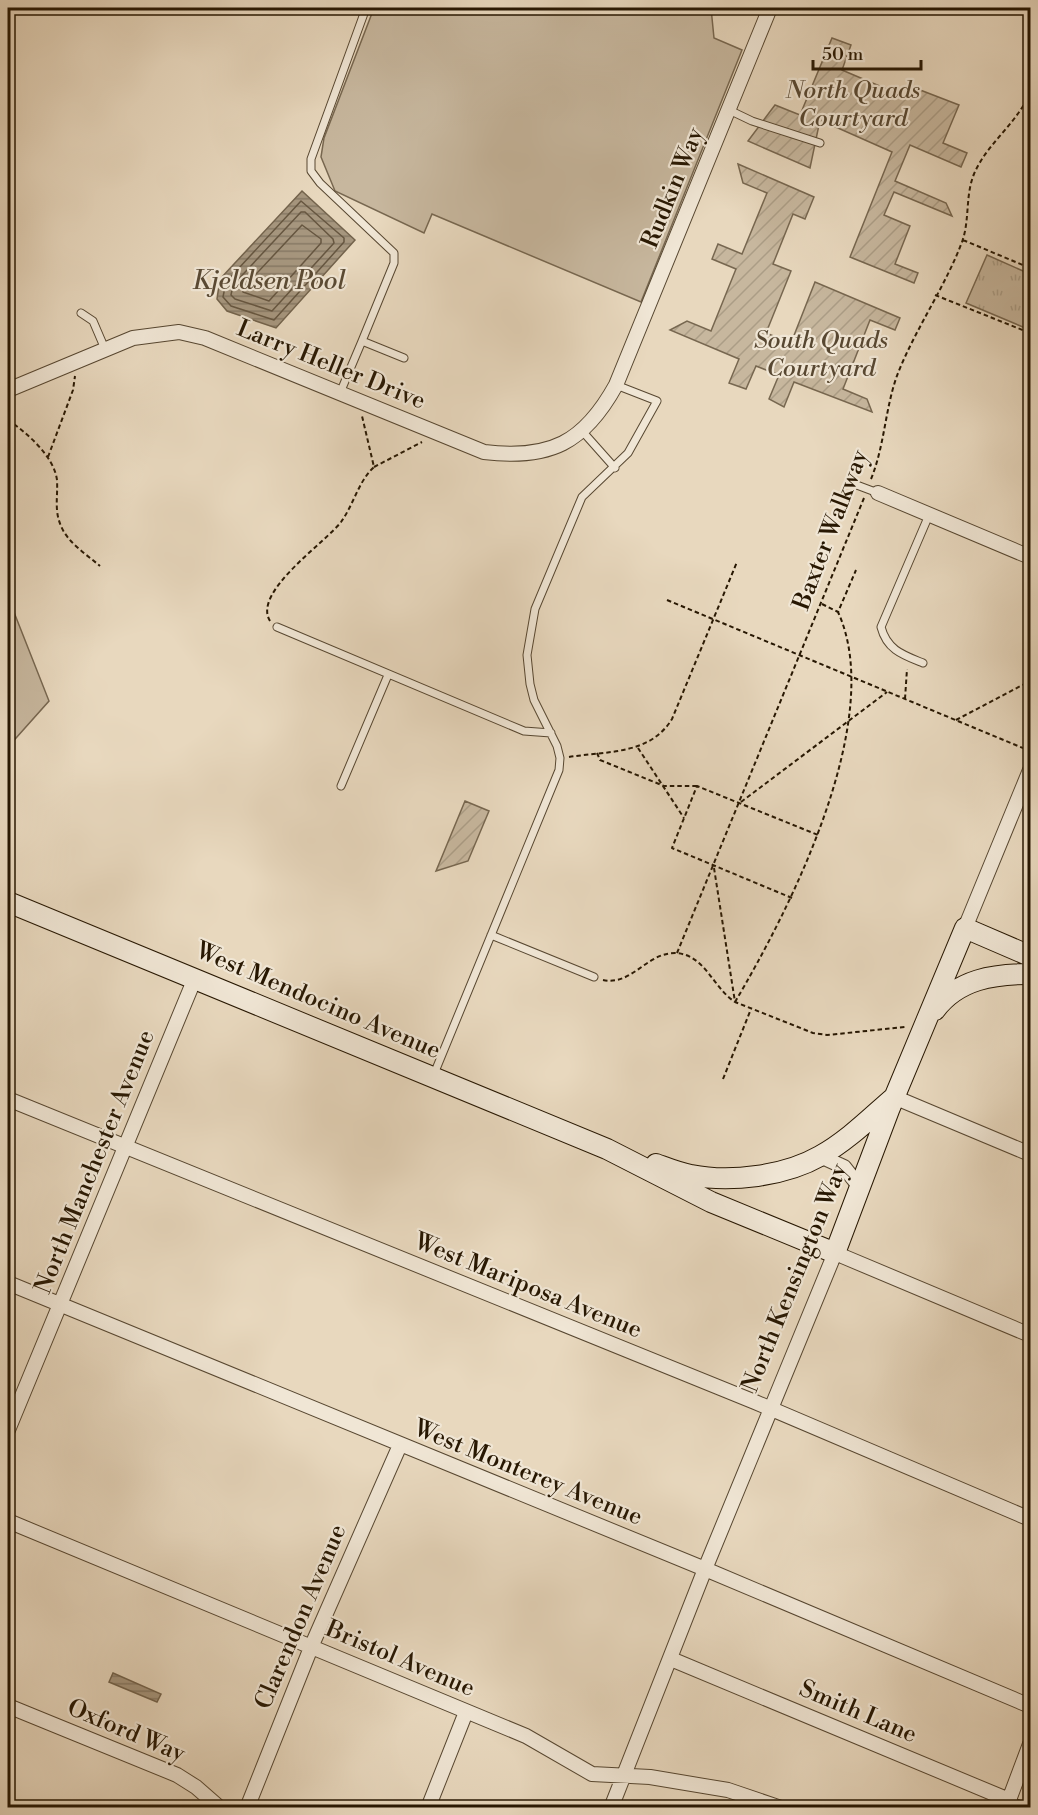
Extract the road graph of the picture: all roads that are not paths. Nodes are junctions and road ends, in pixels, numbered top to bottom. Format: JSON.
{"nodes":[{"id":1,"x":366,"y":8,"type":"edge"},
{"id":2,"x":770,"y":8,"type":"edge"},
{"id":3,"x":729,"y":110,"type":"junction"},
{"id":4,"x":820,"y":143,"type":"dead end"},
{"id":5,"x":81,"y":313,"type":"dead end"},
{"id":6,"x":362,"y":341,"type":"junction"},
{"id":7,"x":105,"y":349,"type":"junction"},
{"id":8,"x":404,"y":358,"type":"dead end"},
{"id":9,"x":616,"y":385,"type":"junction"},
{"id":10,"x":8,"y":390,"type":"edge"},
{"id":11,"x":340,"y":393,"type":"junction"},
{"id":12,"x":583,"y":432,"type":"junction"},
{"id":13,"x":615,"y":468,"type":"junction"},
{"id":14,"x":854,"y":484,"type":"dead end"},
{"id":15,"x":872,"y":491,"type":"joint"},
{"id":16,"x":929,"y":515,"type":"junction"},
{"id":17,"x":1030,"y":556,"type":"edge"},
{"id":18,"x":277,"y":627,"type":"road end"},
{"id":19,"x":923,"y":663,"type":"dead end"},
{"id":20,"x":388,"y":675,"type":"junction"},
{"id":21,"x":551,"y":733,"type":"junction"},
{"id":22,"x":1030,"y":770,"type":"edge"},
{"id":23,"x":341,"y":786,"type":"dead end"},
{"id":24,"x":8,"y":902,"type":"edge"},
{"id":25,"x":965,"y":928,"type":"junction"},
{"id":26,"x":491,"y":935,"type":"junction"},
{"id":27,"x":1030,"y":956,"type":"edge"},
{"id":28,"x":1030,"y":974,"type":"edge"},
{"id":29,"x":594,"y":977,"type":"road end"},
{"id":30,"x":195,"y":978,"type":"junction"},
{"id":31,"x":924,"y":1024,"type":"junction"},
{"id":32,"x":433,"y":1077,"type":"junction"},
{"id":33,"x":894,"y":1097,"type":"junction"},
{"id":34,"x":8,"y":1099,"type":"edge"},
{"id":35,"x":124,"y":1148,"type":"junction"},
{"id":36,"x":607,"y":1149,"type":"junction"},
{"id":37,"x":1030,"y":1154,"type":"edge"},
{"id":38,"x":820,"y":1156,"type":"junction"},
{"id":39,"x":859,"y":1186,"type":"junction"},
{"id":40,"x":835,"y":1253,"type":"junction"},
{"id":41,"x":8,"y":1283,"type":"edge"},
{"id":42,"x":60,"y":1305,"type":"junction"},
{"id":43,"x":1030,"y":1335,"type":"edge"},
{"id":44,"x":771,"y":1409,"type":"junction"},
{"id":45,"x":8,"y":1430,"type":"edge"},
{"id":46,"x":400,"y":1445,"type":"junction"},
{"id":47,"x":1030,"y":1519,"type":"edge"},
{"id":48,"x":8,"y":1521,"type":"edge"},
{"id":49,"x":705,"y":1569,"type":"junction"},
{"id":50,"x":312,"y":1645,"type":"junction"},
{"id":51,"x":671,"y":1659,"type":"junction"},
{"id":52,"x":8,"y":1706,"type":"edge"},
{"id":53,"x":1030,"y":1706,"type":"edge"},
{"id":54,"x":466,"y":1712,"type":"junction"},
{"id":55,"x":1030,"y":1744,"type":"edge"},
{"id":56,"x":625,"y":1775,"type":"junction"},
{"id":57,"x":1008,"y":1804,"type":"edge"},
{"id":58,"x":220,"y":1808,"type":"edge"},
{"id":59,"x":247,"y":1808,"type":"edge"},
{"id":60,"x":428,"y":1808,"type":"edge"},
{"id":61,"x":611,"y":1808,"type":"edge"},
{"id":62,"x":781,"y":1808,"type":"edge"},
{"id":63,"x":1028,"y":1808,"type":"edge"}],
"edges":[{"from":1,"to":6,"type":"lane"},
{"from":2,"to":3,"type":"street","name":"Rudkin Way"},
{"from":3,"to":4,"type":"lane"},
{"from":3,"to":9,"type":"street","name":"Rudkin Way"},
{"from":5,"to":7,"type":"lane"},
{"from":6,"to":8,"type":"lane"},
{"from":6,"to":11,"type":"lane"},
{"from":7,"to":10,"type":"street","name":"Larry Heller Drive"},
{"from":7,"to":11,"type":"street","name":"Larry Heller Drive"},
{"from":9,"to":12,"type":"street","name":"Larry Heller Drive"},
{"from":9,"to":13,"type":"lane"},
{"from":11,"to":12,"type":"street","name":"Larry Heller Drive"},
{"from":12,"to":13,"type":"lane"},
{"from":13,"to":21,"type":"lane"},
{"from":14,"to":15,"type":"lane"},
{"from":15,"to":16,"type":"street"},
{"from":16,"to":17,"type":"street"},
{"from":16,"to":19,"type":"lane"},
{"from":18,"to":20,"type":"lane"},
{"from":20,"to":21,"type":"lane"},
{"from":20,"to":23,"type":"lane"},
{"from":21,"to":26,"type":"lane"},
{"from":22,"to":25,"type":"street","name":"North Kensington Way"},
{"from":24,"to":30,"type":"street","name":"West Mendocino Avenue"},
{"from":25,"to":27,"type":"street"},
{"from":25,"to":31,"type":"street","name":"North Kensington Way"},
{"from":26,"to":29,"type":"lane"},
{"from":26,"to":32,"type":"lane"},
{"from":28,"to":31,"type":"street"},
{"from":30,"to":32,"type":"street","name":"West Mendocino Avenue"},
{"from":30,"to":35,"type":"street","name":"North Manchester Avenue"},
{"from":31,"to":33,"type":"street","name":"North Kensington Way"},
{"from":32,"to":36,"type":"street","name":"West Mendocino Avenue"},
{"from":33,"to":37,"type":"street"},
{"from":33,"to":38,"type":"street","name":"West Mendocino Avenue"},
{"from":33,"to":39,"type":"street","name":"North Kensington Way"},
{"from":34,"to":35,"type":"street","name":"West Mariposa Avenue"},
{"from":35,"to":42,"type":"street","name":"North Manchester Avenue"},
{"from":35,"to":44,"type":"street","name":"West Mariposa Avenue"},
{"from":36,"to":38,"type":"street","name":"West Mendocino Avenue"},
{"from":36,"to":40,"type":"street","name":"West Mendocino Avenue"},
{"from":38,"to":39,"type":"street"},
{"from":39,"to":40,"type":"street","name":"North Kensington Way"},
{"from":40,"to":43,"type":"street","name":"West Mendocino Avenue"},
{"from":40,"to":44,"type":"street","name":"North Kensington Way"},
{"from":41,"to":42,"type":"street","name":"West Monterey Avenue"},
{"from":42,"to":45,"type":"street","name":"North Manchester Avenue"},
{"from":42,"to":46,"type":"street","name":"West Monterey Avenue"},
{"from":44,"to":47,"type":"street","name":"West Mariposa Avenue"},
{"from":44,"to":49,"type":"street","name":"North Kensington Way"},
{"from":46,"to":49,"type":"street","name":"West Monterey Avenue"},
{"from":46,"to":50,"type":"street","name":"Clarendon Avenue"},
{"from":48,"to":50,"type":"street","name":"Bristol Avenue"},
{"from":49,"to":51,"type":"street","name":"North Kensington Way"},
{"from":49,"to":53,"type":"street","name":"West Monterey Avenue"},
{"from":50,"to":54,"type":"street","name":"Bristol Avenue"},
{"from":50,"to":59,"type":"street","name":"Clarendon Avenue"},
{"from":51,"to":56,"type":"street","name":"North Kensington Way"},
{"from":51,"to":57,"type":"street","name":"Smith Lane"},
{"from":52,"to":58,"type":"street","name":"Oxford Way"},
{"from":54,"to":56,"type":"street","name":"Bristol Avenue"},
{"from":54,"to":60,"type":"street"},
{"from":55,"to":57,"type":"street"},
{"from":56,"to":61,"type":"street","name":"North Kensington Way"},
{"from":56,"to":62,"type":"street","name":"Bristol Avenue"},
{"from":57,"to":63,"type":"lane","name":"Smith Lane"}]}
